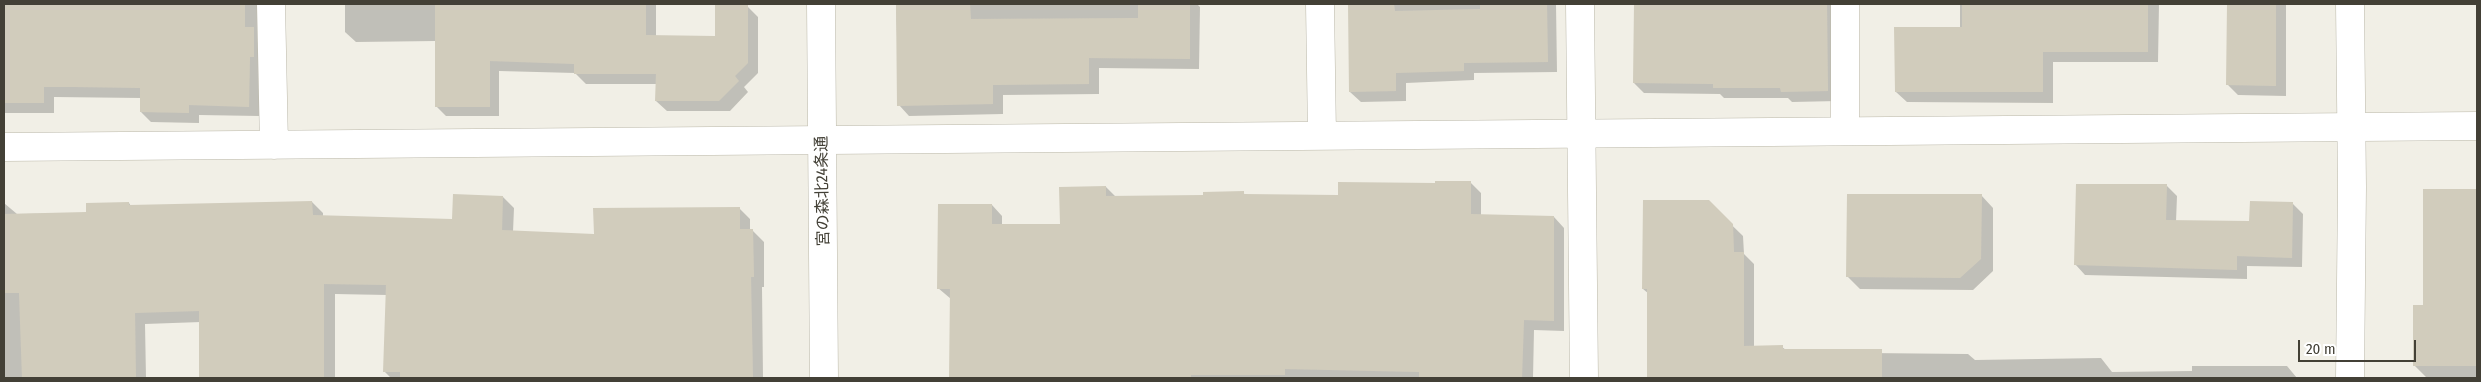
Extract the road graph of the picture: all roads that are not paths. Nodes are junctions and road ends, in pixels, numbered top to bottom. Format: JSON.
{"nodes":[{"id":1,"x":271,"y":4,"type":"edge"},
{"id":2,"x":822,"y":4,"type":"edge"},
{"id":3,"x":1320,"y":4,"type":"edge"},
{"id":4,"x":1580,"y":4,"type":"edge"},
{"id":5,"x":1845,"y":4,"type":"edge"},
{"id":6,"x":2350,"y":4,"type":"edge"},
{"id":7,"x":2477,"y":126,"type":"edge"},
{"id":8,"x":2350,"y":128,"type":"junction"},
{"id":9,"x":1846,"y":130,"type":"junction"},
{"id":10,"x":1582,"y":133,"type":"junction"},
{"id":11,"x":1322,"y":136,"type":"junction"},
{"id":12,"x":822,"y":140,"type":"junction"},
{"id":13,"x":274,"y":145,"type":"junction"},
{"id":14,"x":4,"y":147,"type":"edge"},
{"id":15,"x":824,"y":378,"type":"edge"},
{"id":16,"x":1584,"y":378,"type":"edge"},
{"id":17,"x":2350,"y":378,"type":"edge"}],
"edges":[{"from":1,"to":13,"type":"street"},
{"from":2,"to":12,"type":"street","name":"宮の森北24条通"},
{"from":3,"to":11,"type":"street"},
{"from":4,"to":10,"type":"street"},
{"from":5,"to":9,"type":"street"},
{"from":6,"to":8,"type":"street"},
{"from":7,"to":8,"type":"street"},
{"from":8,"to":9,"type":"street"},
{"from":8,"to":17,"type":"street"},
{"from":9,"to":10,"type":"street"},
{"from":10,"to":11,"type":"street"},
{"from":10,"to":16,"type":"street"},
{"from":11,"to":12,"type":"street"},
{"from":12,"to":13,"type":"street"},
{"from":12,"to":15,"type":"street","name":"宮の森北24条通"},
{"from":13,"to":14,"type":"street"}]}
